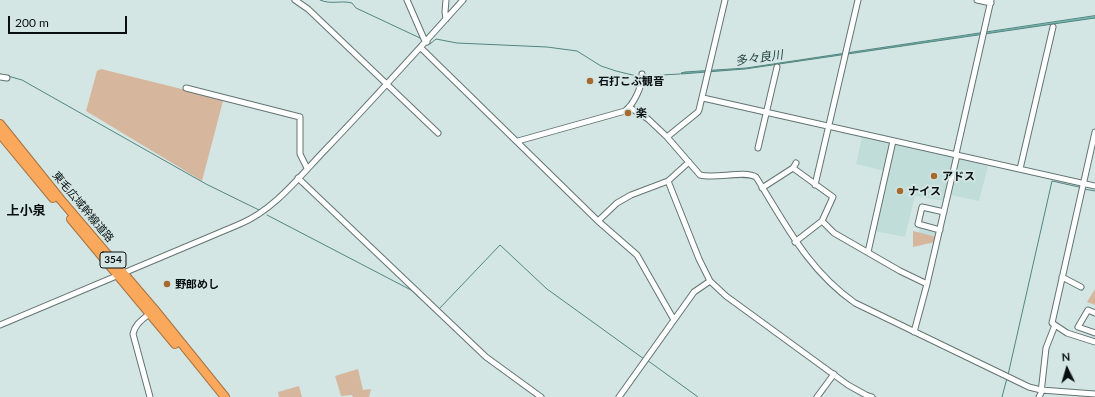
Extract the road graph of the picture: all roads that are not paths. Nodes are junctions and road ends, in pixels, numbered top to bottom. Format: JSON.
{"nodes":[{"id":1,"x":295,"y":0,"type":"edge"},
{"id":2,"x":407,"y":0,"type":"edge"},
{"id":3,"x":446,"y":0,"type":"edge"},
{"id":4,"x":463,"y":0,"type":"edge"},
{"id":5,"x":725,"y":0,"type":"edge"},
{"id":6,"x":858,"y":0,"type":"edge"},
{"id":7,"x":977,"y":0,"type":"edge"},
{"id":8,"x":991,"y":2,"type":"edge"},
{"id":9,"x":446,"y":19,"type":"junction"},
{"id":10,"x":1053,"y":27,"type":"dead end"},
{"id":11,"x":427,"y":42,"type":"junction"},
{"id":12,"x":421,"y":48,"type":"junction"},
{"id":13,"x":776,"y":67,"type":"dead end"},
{"id":14,"x":642,"y":74,"type":"dead end"},
{"id":15,"x":0,"y":77,"type":"edge"},
{"id":16,"x":7,"y":78,"type":"dead end"},
{"id":17,"x":387,"y":84,"type":"junction"},
{"id":18,"x":186,"y":88,"type":"dead end"},
{"id":19,"x":703,"y":98,"type":"junction"},
{"id":20,"x":630,"y":107,"type":"junction"},
{"id":21,"x":766,"y":112,"type":"junction"},
{"id":22,"x":0,"y":124,"type":"edge"},
{"id":23,"x":829,"y":126,"type":"junction"},
{"id":24,"x":1095,"y":132,"type":"edge"},
{"id":25,"x":438,"y":133,"type":"dead end"},
{"id":26,"x":0,"y":134,"type":"edge"},
{"id":27,"x":667,"y":137,"type":"junction"},
{"id":28,"x":518,"y":141,"type":"junction"},
{"id":29,"x":893,"y":141,"type":"junction"},
{"id":30,"x":758,"y":148,"type":"dead end"},
{"id":31,"x":956,"y":155,"type":"junction"},
{"id":32,"x":689,"y":162,"type":"junction"},
{"id":33,"x":307,"y":168,"type":"junction"},
{"id":34,"x":1020,"y":169,"type":"junction"},
{"id":35,"x":298,"y":178,"type":"junction"},
{"id":36,"x":668,"y":181,"type":"junction"},
{"id":37,"x":1083,"y":184,"type":"junction"},
{"id":38,"x":815,"y":185,"type":"junction"},
{"id":39,"x":1095,"y":186,"type":"edge"},
{"id":40,"x":762,"y":188,"type":"junction"},
{"id":41,"x":944,"y":212,"type":"junction"},
{"id":42,"x":598,"y":221,"type":"junction"},
{"id":43,"x":822,"y":221,"type":"junction"},
{"id":44,"x":940,"y":230,"type":"junction"},
{"id":45,"x":795,"y":242,"type":"junction"},
{"id":46,"x":868,"y":252,"type":"junction"},
{"id":47,"x":121,"y":274,"type":"junction"},
{"id":48,"x":1062,"y":277,"type":"junction"},
{"id":49,"x":710,"y":281,"type":"junction"},
{"id":50,"x":927,"y":284,"type":"junction"},
{"id":51,"x":1081,"y":287,"type":"dead end"},
{"id":52,"x":1095,"y":313,"type":"edge"},
{"id":53,"x":149,"y":314,"type":"junction"},
{"id":54,"x":674,"y":320,"type":"junction"},
{"id":55,"x":0,"y":325,"type":"edge"},
{"id":56,"x":1054,"y":325,"type":"junction"},
{"id":57,"x":914,"y":332,"type":"junction"},
{"id":58,"x":1095,"y":332,"type":"edge"},
{"id":59,"x":1095,"y":342,"type":"edge"},
{"id":60,"x":834,"y":374,"type":"junction"},
{"id":61,"x":1042,"y":390,"type":"junction"},
{"id":62,"x":1095,"y":394,"type":"edge"},
{"id":63,"x":150,"y":397,"type":"edge"},
{"id":64,"x":218,"y":397,"type":"edge"},
{"id":65,"x":225,"y":397,"type":"edge"},
{"id":66,"x":541,"y":397,"type":"edge"},
{"id":67,"x":619,"y":397,"type":"edge"},
{"id":68,"x":817,"y":397,"type":"edge"},
{"id":69,"x":872,"y":397,"type":"edge"},
{"id":70,"x":1039,"y":397,"type":"edge"}],
"edges":[{"from":1,"to":17,"type":"street"},
{"from":2,"to":11,"type":"street"},
{"from":3,"to":9,"type":"street"},
{"from":4,"to":9,"type":"street"},
{"from":5,"to":19,"type":"street"},
{"from":6,"to":23,"type":"street"},
{"from":7,"to":8,"type":"street"},
{"from":8,"to":31,"type":"street"},
{"from":9,"to":11,"type":"street"},
{"from":10,"to":34,"type":"street"},
{"from":11,"to":12,"type":"street"},
{"from":12,"to":17,"type":"street"},
{"from":12,"to":28,"type":"street"},
{"from":13,"to":21,"type":"street"},
{"from":14,"to":20,"type":"street"},
{"from":15,"to":16,"type":"street"},
{"from":17,"to":25,"type":"street"},
{"from":17,"to":33,"type":"street"},
{"from":18,"to":33,"type":"street"},
{"from":19,"to":21,"type":"street"},
{"from":19,"to":27,"type":"street"},
{"from":20,"to":27,"type":"street"},
{"from":20,"to":28,"type":"street"},
{"from":21,"to":23,"type":"street"},
{"from":21,"to":30,"type":"street"},
{"from":22,"to":47,"type":"highway","name":"東毛広域幹線道路","number":"354"},
{"from":23,"to":29,"type":"street"},
{"from":23,"to":38,"type":"street"},
{"from":24,"to":37,"type":"street"},
{"from":26,"to":47,"type":"highway","name":"東毛広域幹線道路","number":"354"},
{"from":27,"to":32,"type":"street"},
{"from":28,"to":42,"type":"street"},
{"from":29,"to":31,"type":"street"},
{"from":29,"to":46,"type":"street"},
{"from":31,"to":34,"type":"street"},
{"from":31,"to":41,"type":"street"},
{"from":32,"to":36,"type":"street"},
{"from":32,"to":40,"type":"street"},
{"from":33,"to":35,"type":"street"},
{"from":34,"to":37,"type":"street"},
{"from":35,"to":47,"type":"street"},
{"from":35,"to":66,"type":"street"},
{"from":36,"to":42,"type":"street"},
{"from":36,"to":49,"type":"street"},
{"from":37,"to":39,"type":"street"},
{"from":37,"to":48,"type":"street"},
{"from":38,"to":40,"type":"street"},
{"from":38,"to":43,"type":"street"},
{"from":40,"to":45,"type":"street"},
{"from":41,"to":44,"type":"street"},
{"from":41,"to":44,"type":"street"},
{"from":42,"to":54,"type":"street"},
{"from":43,"to":45,"type":"street"},
{"from":43,"to":46,"type":"street"},
{"from":44,"to":50,"type":"street"},
{"from":45,"to":57,"type":"street"},
{"from":46,"to":50,"type":"street"},
{"from":47,"to":53,"type":"highway","name":"東毛広域幹線道路","number":"354"},
{"from":47,"to":55,"type":"street"},
{"from":47,"to":65,"type":"highway","name":"東毛広域幹線道路","number":"354"},
{"from":48,"to":51,"type":"street"},
{"from":48,"to":56,"type":"street"},
{"from":49,"to":54,"type":"street"},
{"from":49,"to":60,"type":"street"},
{"from":50,"to":57,"type":"street"},
{"from":52,"to":58,"type":"street"},
{"from":53,"to":63,"type":"street"},
{"from":53,"to":64,"type":"highway","name":"東毛広域幹線道路","number":"354"},
{"from":54,"to":67,"type":"street"},
{"from":56,"to":59,"type":"street"},
{"from":56,"to":61,"type":"street"},
{"from":57,"to":61,"type":"street"},
{"from":60,"to":68,"type":"street"},
{"from":60,"to":69,"type":"street"},
{"from":61,"to":62,"type":"street"},
{"from":61,"to":70,"type":"street"}]}
